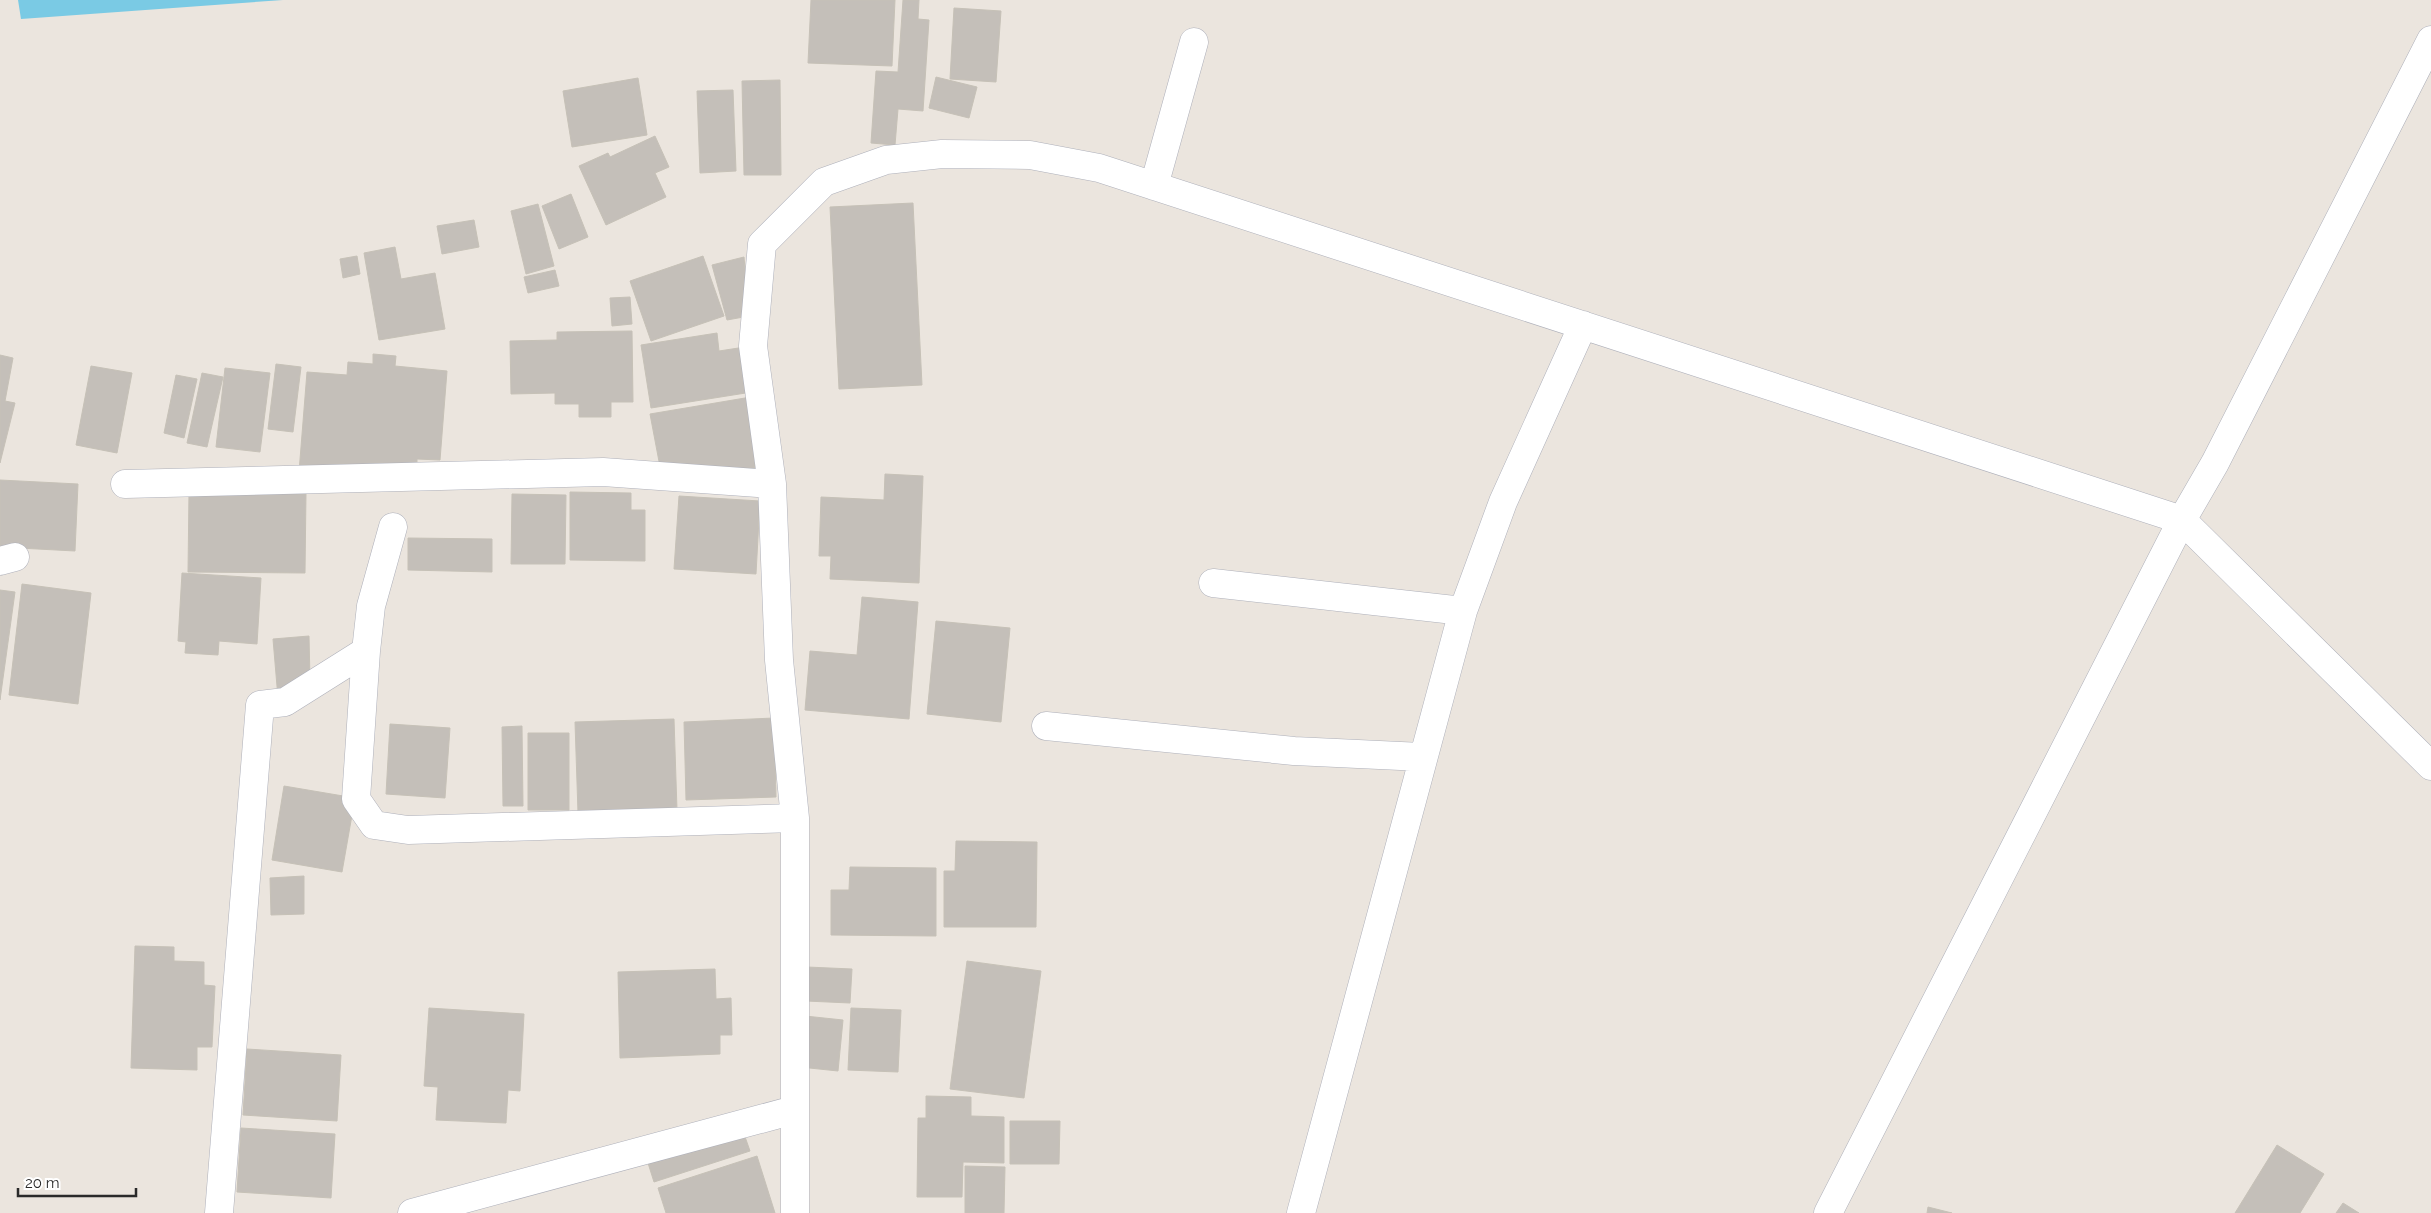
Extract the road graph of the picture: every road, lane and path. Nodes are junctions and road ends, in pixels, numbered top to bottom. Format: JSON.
{"nodes":[{"id":1,"x":2431,"y":40,"type":"edge"},
{"id":2,"x":1194,"y":42,"type":"dead end"},
{"id":3,"x":1154,"y":186,"type":"junction"},
{"id":4,"x":1582,"y":325,"type":"junction"},
{"id":5,"x":125,"y":484,"type":"dead end"},
{"id":6,"x":772,"y":484,"type":"junction"},
{"id":7,"x":2182,"y":520,"type":"junction"},
{"id":8,"x":393,"y":527,"type":"dead end"},
{"id":9,"x":1213,"y":583,"type":"dead end"},
{"id":10,"x":1463,"y":611,"type":"junction"},
{"id":11,"x":366,"y":651,"type":"junction"},
{"id":12,"x":1046,"y":726,"type":"dead end"},
{"id":13,"x":1422,"y":757,"type":"junction"},
{"id":14,"x":2431,"y":766,"type":"edge"},
{"id":15,"x":795,"y":818,"type":"junction"},
{"id":16,"x":794,"y":1110,"type":"junction"},
{"id":17,"x":219,"y":1213,"type":"edge"},
{"id":18,"x":412,"y":1213,"type":"edge"},
{"id":19,"x":795,"y":1213,"type":"edge"},
{"id":20,"x":1300,"y":1213,"type":"edge"},
{"id":21,"x":1828,"y":1213,"type":"edge"}],
"edges":[{"from":1,"to":7,"type":"street"},
{"from":2,"to":3,"type":"street"},
{"from":3,"to":4,"type":"street"},
{"from":3,"to":6,"type":"street"},
{"from":4,"to":7,"type":"street"},
{"from":4,"to":10,"type":"street"},
{"from":5,"to":6,"type":"street"},
{"from":6,"to":15,"type":"street"},
{"from":7,"to":14,"type":"street"},
{"from":7,"to":21,"type":"street"},
{"from":8,"to":11,"type":"street"},
{"from":9,"to":10,"type":"street"},
{"from":10,"to":13,"type":"street"},
{"from":11,"to":15,"type":"street"},
{"from":11,"to":17,"type":"street"},
{"from":12,"to":13,"type":"street"},
{"from":13,"to":20,"type":"street"},
{"from":15,"to":16,"type":"street"},
{"from":16,"to":18,"type":"street"},
{"from":16,"to":19,"type":"street"}]}
